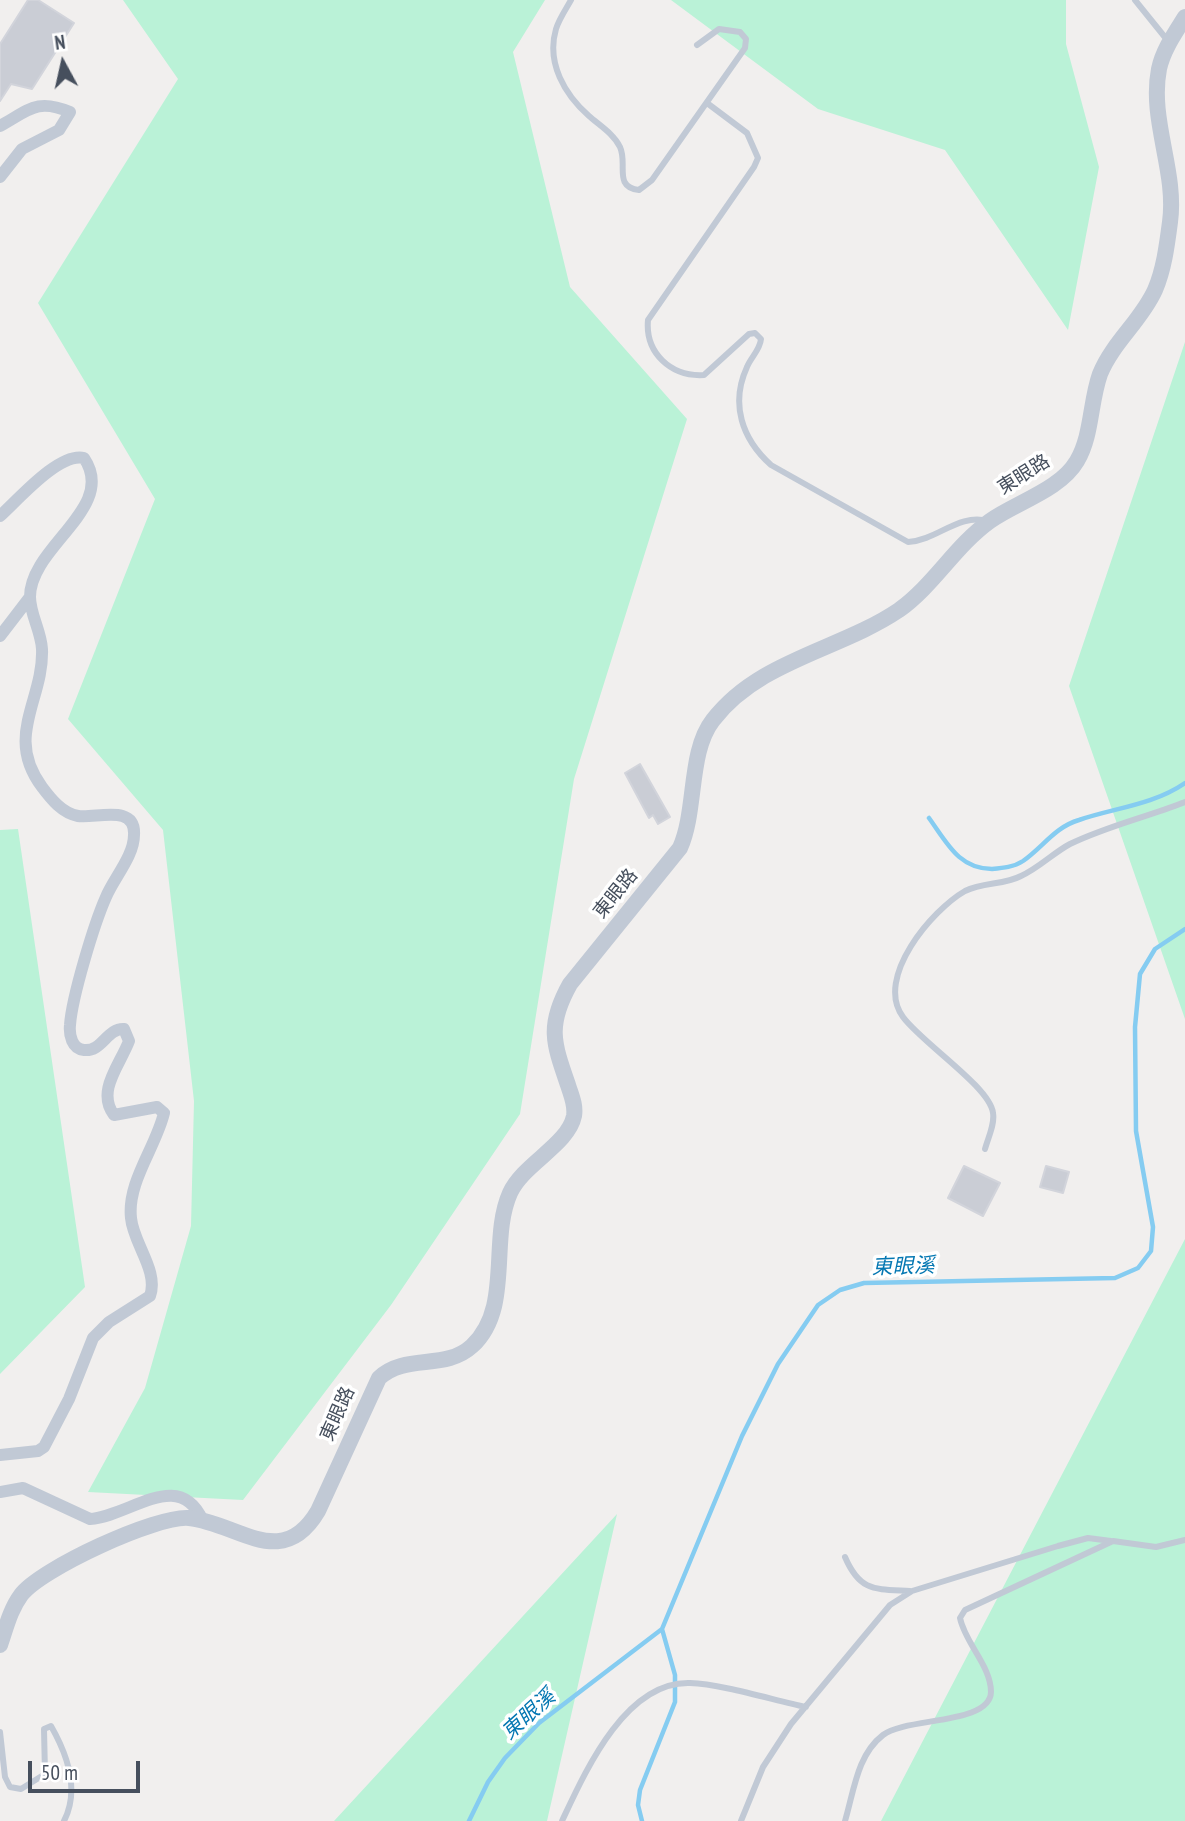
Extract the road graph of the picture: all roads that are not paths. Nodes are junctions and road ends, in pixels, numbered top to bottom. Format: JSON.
{"nodes":[{"id":1,"x":571,"y":0,"type":"edge"},
{"id":2,"x":1135,"y":0,"type":"edge"},
{"id":3,"x":1185,"y":17,"type":"edge"},
{"id":4,"x":1170,"y":43,"type":"junction"},
{"id":5,"x":697,"y":45,"type":"dead end"},
{"id":6,"x":707,"y":103,"type":"junction"},
{"id":7,"x":0,"y":125,"type":"edge"},
{"id":8,"x":0,"y":177,"type":"edge"},
{"id":9,"x":0,"y":516,"type":"edge"},
{"id":10,"x":990,"y":521,"type":"junction"},
{"id":11,"x":30,"y":597,"type":"junction"},
{"id":12,"x":0,"y":636,"type":"edge"},
{"id":13,"x":1185,"y":803,"type":"edge"},
{"id":14,"x":985,"y":1149,"type":"dead end"},
{"id":15,"x":0,"y":1455,"type":"edge"},
{"id":16,"x":0,"y":1492,"type":"edge"},
{"id":17,"x":204,"y":1521,"type":"junction"},
{"id":18,"x":1185,"y":1540,"type":"edge"},
{"id":19,"x":1113,"y":1541,"type":"junction"},
{"id":20,"x":845,"y":1557,"type":"dead end"},
{"id":21,"x":912,"y":1591,"type":"junction"},
{"id":22,"x":0,"y":1645,"type":"edge"},
{"id":23,"x":806,"y":1707,"type":"junction"},
{"id":24,"x":0,"y":1732,"type":"edge"},
{"id":25,"x":64,"y":1821,"type":"edge"},
{"id":26,"x":562,"y":1821,"type":"edge"},
{"id":27,"x":741,"y":1821,"type":"edge"},
{"id":28,"x":845,"y":1821,"type":"edge"}],
"edges":[{"from":1,"to":6,"type":"lane"},
{"from":2,"to":4,"type":"lane"},
{"from":3,"to":4,"type":"street","name":"東眼路"},
{"from":4,"to":10,"type":"street","name":"東眼路"},
{"from":5,"to":6,"type":"lane"},
{"from":6,"to":10,"type":"lane"},
{"from":7,"to":8,"type":"street"},
{"from":9,"to":11,"type":"street"},
{"from":10,"to":17,"type":"street","name":"東眼路"},
{"from":11,"to":12,"type":"street"},
{"from":11,"to":15,"type":"street"},
{"from":13,"to":14,"type":"lane"},
{"from":16,"to":17,"type":"street"},
{"from":17,"to":22,"type":"street","name":"東眼路"},
{"from":18,"to":19,"type":"lane"},
{"from":19,"to":21,"type":"lane"},
{"from":19,"to":28,"type":"lane"},
{"from":20,"to":21,"type":"lane"},
{"from":21,"to":23,"type":"lane"},
{"from":23,"to":26,"type":"lane"},
{"from":23,"to":27,"type":"lane"},
{"from":24,"to":25,"type":"lane"}]}
